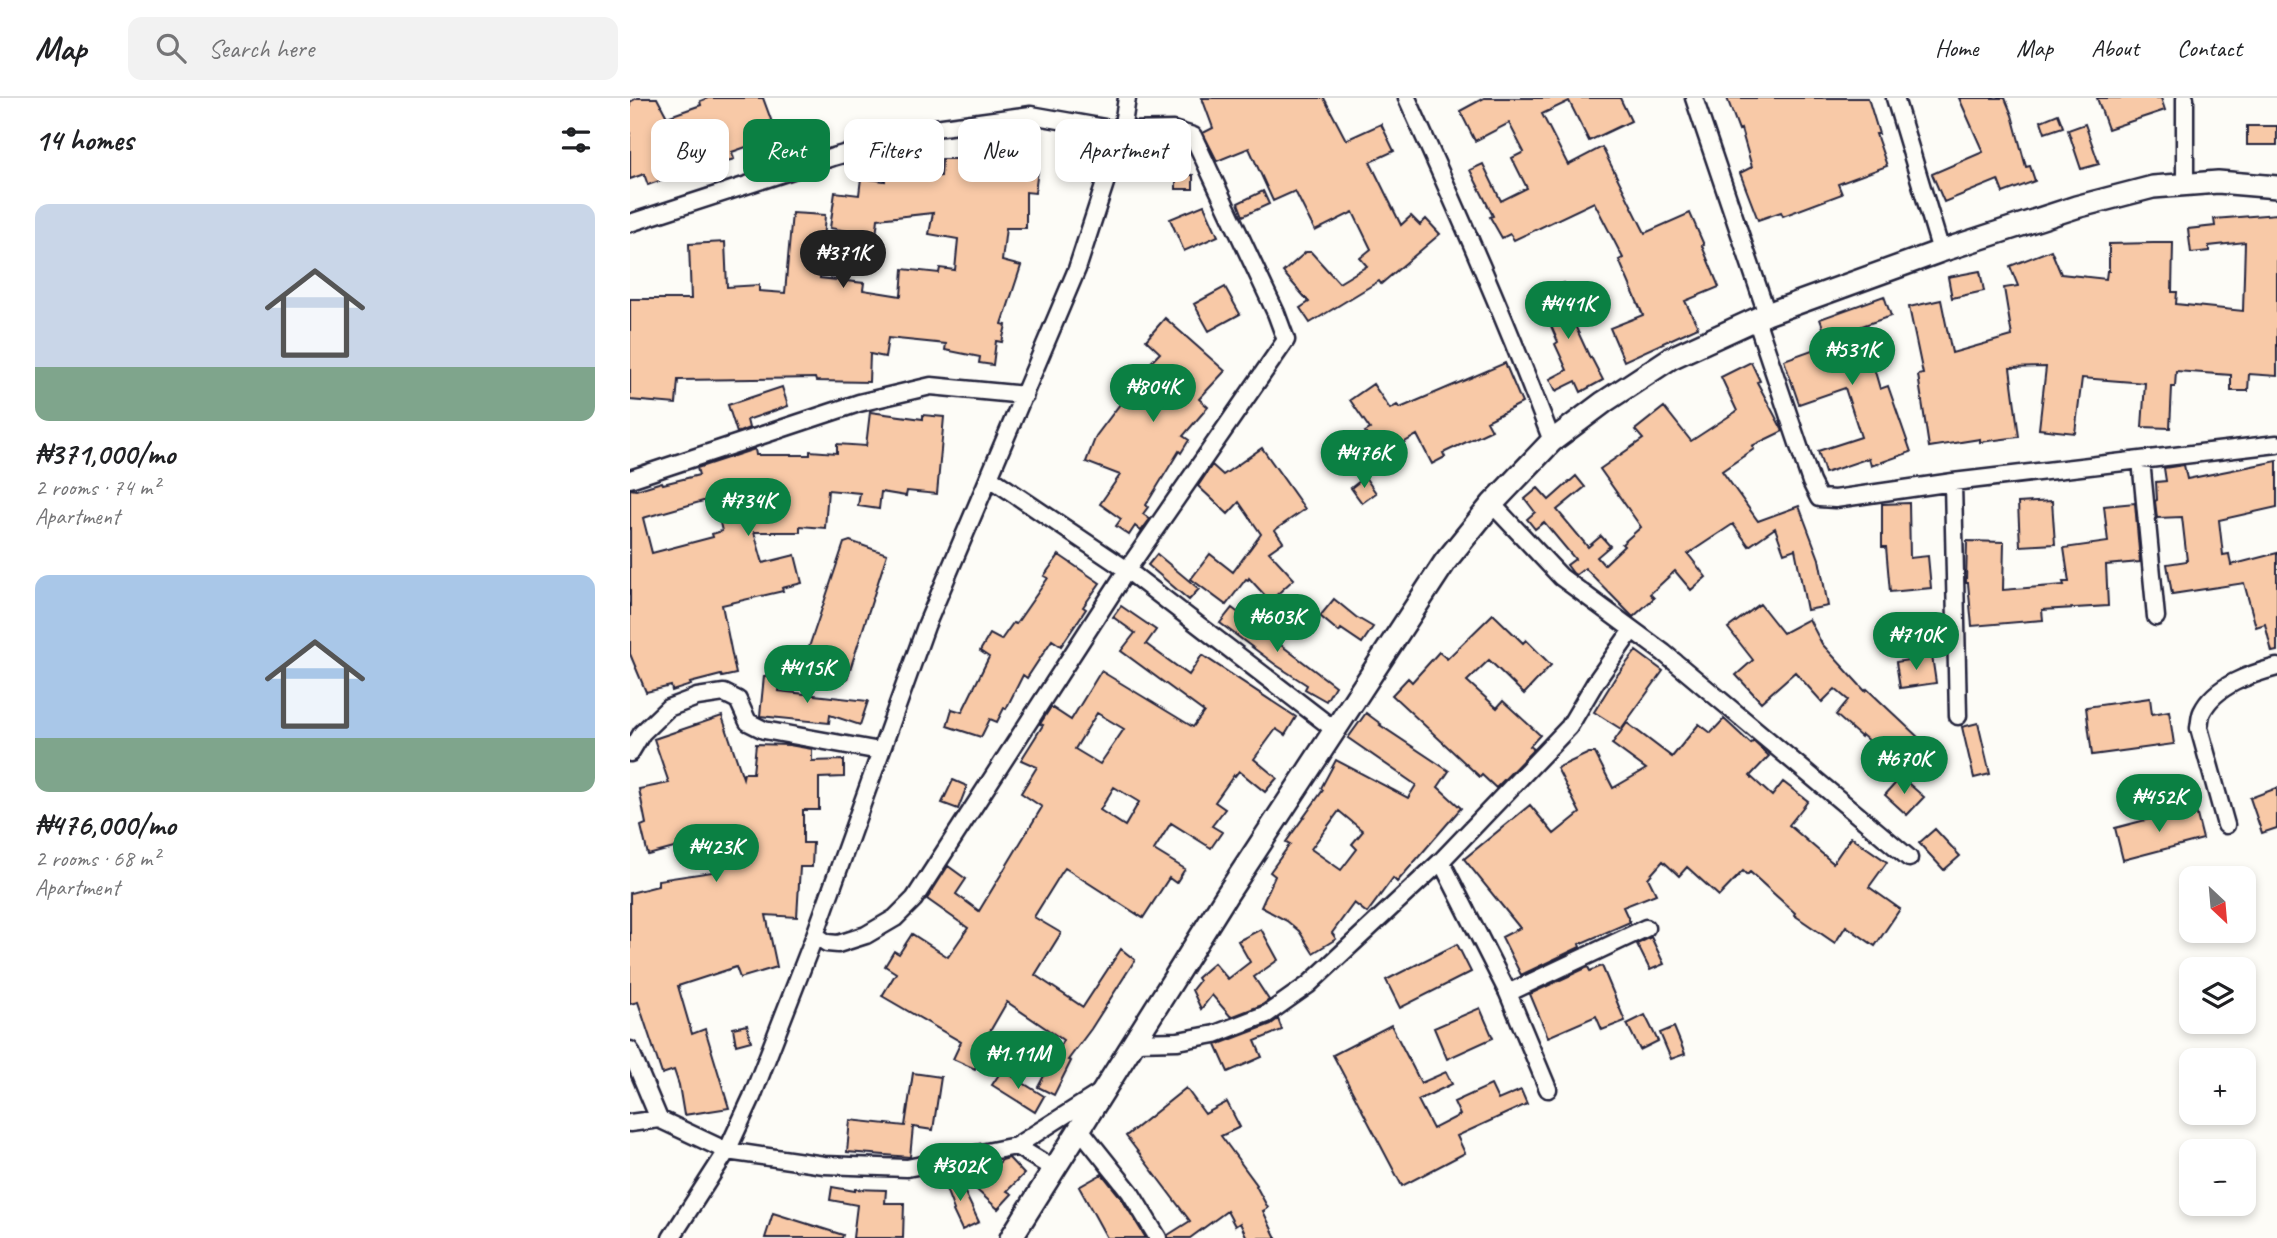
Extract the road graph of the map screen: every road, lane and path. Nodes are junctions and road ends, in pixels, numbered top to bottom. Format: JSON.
{"nodes":[{"id":1,"x":1127,"y":98,"type":"edge"},
{"id":2,"x":1407,"y":98,"type":"edge"},
{"id":3,"x":1694,"y":98,"type":"edge"},
{"id":4,"x":1895,"y":98,"type":"edge"},
{"id":5,"x":2185,"y":98,"type":"edge"},
{"id":6,"x":1055,"y":119,"type":"edge"},
{"id":7,"x":1124,"y":119,"type":"edge"},
{"id":8,"x":1191,"y":135,"type":"edge"},
{"id":9,"x":1105,"y":182,"type":"edge"},
{"id":10,"x":2185,"y":185,"type":"junction"},
{"id":11,"x":2277,"y":187,"type":"edge"},
{"id":12,"x":630,"y":223,"type":"edge"},
{"id":13,"x":1941,"y":251,"type":"junction"},
{"id":14,"x":1761,"y":317,"type":"junction"},
{"id":15,"x":1025,"y":395,"type":"junction"},
{"id":16,"x":1552,"y":440,"type":"junction"},
{"id":17,"x":2277,"y":444,"type":"edge"},
{"id":18,"x":2141,"y":460,"type":"junction"},
{"id":19,"x":989,"y":477,"type":"junction"},
{"id":20,"x":630,"y":478,"type":"edge"},
{"id":21,"x":1953,"y":482,"type":"junction"},
{"id":22,"x":1492,"y":504,"type":"junction"},
{"id":23,"x":1127,"y":570,"type":"junction"},
{"id":24,"x":2156,"y":617,"type":"dead end"},
{"id":25,"x":1632,"y":630,"type":"junction"},
{"id":26,"x":2277,"y":667,"type":"edge"},
{"id":27,"x":1958,"y":716,"type":"dead end"},
{"id":28,"x":1335,"y":730,"type":"junction"},
{"id":29,"x":880,"y":751,"type":"junction"},
{"id":30,"x":630,"y":753,"type":"edge"},
{"id":31,"x":2226,"y":825,"type":"dead end"},
{"id":32,"x":1909,"y":858,"type":"dead end"},
{"id":33,"x":1441,"y":861,"type":"junction"},
{"id":34,"x":1646,"y":928,"type":"dead end"},
{"id":35,"x":815,"y":935,"type":"junction"},
{"id":36,"x":1508,"y":993,"type":"junction"},
{"id":37,"x":1134,"y":1042,"type":"junction"},
{"id":38,"x":630,"y":1050,"type":"edge"},
{"id":39,"x":1548,"y":1089,"type":"dead end"},
{"id":40,"x":1102,"y":1091,"type":"junction"},
{"id":41,"x":659,"y":1119,"type":"junction"},
{"id":42,"x":630,"y":1124,"type":"edge"},
{"id":43,"x":1079,"y":1128,"type":"junction"},
{"id":44,"x":1016,"y":1146,"type":"junction"},
{"id":45,"x":727,"y":1151,"type":"junction"},
{"id":46,"x":1054,"y":1169,"type":"junction"},
{"id":47,"x":671,"y":1238,"type":"edge"},
{"id":48,"x":1011,"y":1238,"type":"edge"},
{"id":49,"x":1158,"y":1238,"type":"edge"}],
"edges":[{"from":1,"to":7,"type":"street"},
{"from":2,"to":16,"type":"street"},
{"from":3,"to":14,"type":"street"},
{"from":4,"to":13,"type":"street"},
{"from":5,"to":10,"type":"street"},
{"from":6,"to":12,"type":"street"},
{"from":8,"to":23,"type":"street"},
{"from":9,"to":15,"type":"street"},
{"from":10,"to":11,"type":"street"},
{"from":10,"to":13,"type":"street"},
{"from":13,"to":14,"type":"street"},
{"from":14,"to":16,"type":"street"},
{"from":14,"to":21,"type":"street"},
{"from":15,"to":19,"type":"street"},
{"from":15,"to":20,"type":"street"},
{"from":16,"to":22,"type":"street"},
{"from":17,"to":18,"type":"street"},
{"from":18,"to":21,"type":"street"},
{"from":18,"to":24,"type":"street"},
{"from":19,"to":23,"type":"street"},
{"from":19,"to":29,"type":"street"},
{"from":21,"to":27,"type":"street"},
{"from":22,"to":25,"type":"street"},
{"from":22,"to":28,"type":"street"},
{"from":23,"to":28,"type":"street"},
{"from":23,"to":35,"type":"street"},
{"from":25,"to":32,"type":"street"},
{"from":25,"to":33,"type":"street"},
{"from":26,"to":31,"type":"street"},
{"from":28,"to":37,"type":"street"},
{"from":29,"to":30,"type":"street"},
{"from":29,"to":35,"type":"street"},
{"from":33,"to":36,"type":"street"},
{"from":33,"to":37,"type":"street"},
{"from":34,"to":36,"type":"street"},
{"from":35,"to":45,"type":"street"},
{"from":36,"to":39,"type":"street"},
{"from":37,"to":40,"type":"street"},
{"from":38,"to":41,"type":"street"},
{"from":40,"to":43,"type":"street"},
{"from":40,"to":44,"type":"street"},
{"from":41,"to":42,"type":"street"},
{"from":41,"to":45,"type":"street"},
{"from":43,"to":46,"type":"street"},
{"from":43,"to":49,"type":"street"},
{"from":44,"to":45,"type":"street"},
{"from":44,"to":46,"type":"street"},
{"from":45,"to":47,"type":"street"},
{"from":46,"to":48,"type":"street"}]}
